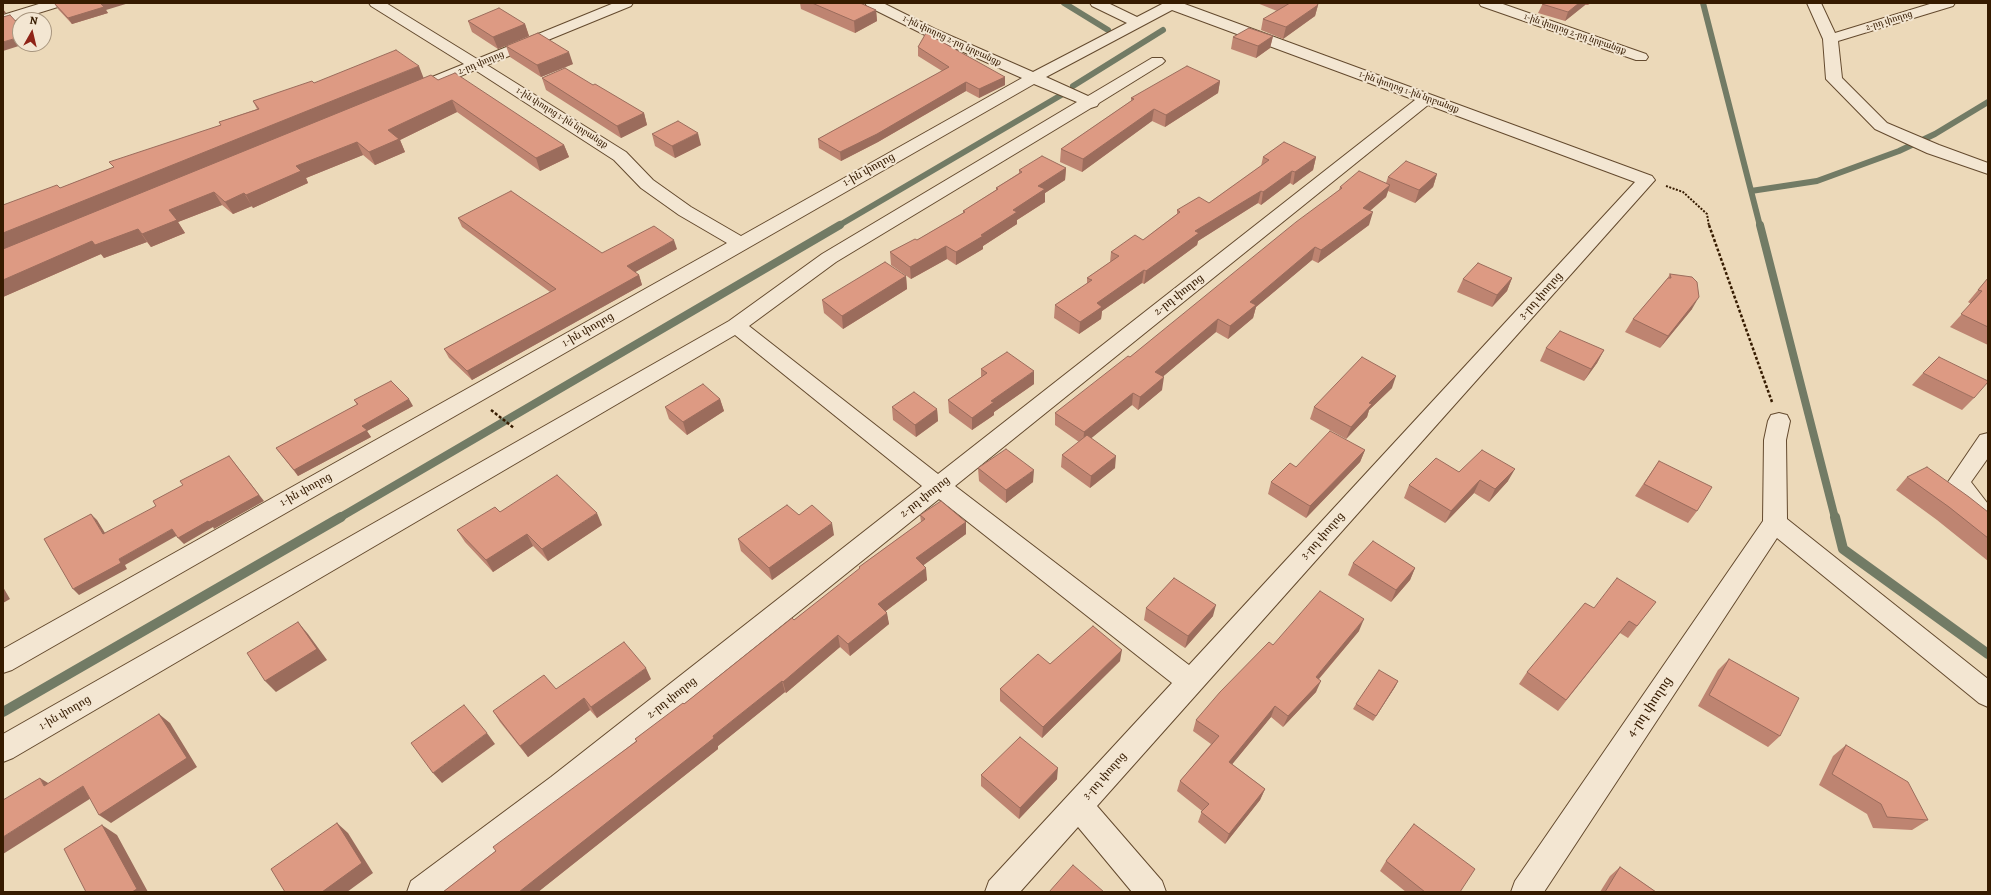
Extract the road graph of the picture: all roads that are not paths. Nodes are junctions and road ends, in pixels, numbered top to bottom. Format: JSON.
{"nodes":[{"id":1,"x":56,"y":3,"type":"edge"},
{"id":2,"x":376,"y":3,"type":"edge"},
{"id":3,"x":626,"y":3,"type":"edge"},
{"id":4,"x":872,"y":3,"type":"edge"},
{"id":5,"x":1097,"y":3,"type":"edge"},
{"id":6,"x":1486,"y":3,"type":"edge"},
{"id":7,"x":1814,"y":3,"type":"edge"},
{"id":8,"x":1948,"y":3,"type":"edge"},
{"id":9,"x":1173,"y":4,"type":"edge"},
{"id":10,"x":3,"y":20,"type":"edge"},
{"id":11,"x":1136,"y":22,"type":"junction"},
{"id":12,"x":1830,"y":39,"type":"junction"},
{"id":13,"x":1641,"y":58,"type":"dead end"},
{"id":14,"x":1157,"y":61,"type":"dead end"},
{"id":15,"x":476,"y":65,"type":"junction"},
{"id":16,"x":1032,"y":78,"type":"junction"},
{"id":17,"x":394,"y":98,"type":"edge"},
{"id":18,"x":1427,"y":98,"type":"junction"},
{"id":19,"x":1091,"y":102,"type":"junction"},
{"id":20,"x":1988,"y":169,"type":"edge"},
{"id":21,"x":1646,"y":180,"type":"joint"},
{"id":22,"x":740,"y":243,"type":"junction"},
{"id":23,"x":736,"y":326,"type":"junction"},
{"id":24,"x":1779,"y":421,"type":"road end"},
{"id":25,"x":1988,"y":441,"type":"edge"},
{"id":26,"x":938,"y":486,"type":"junction"},
{"id":27,"x":1988,"y":521,"type":"edge"},
{"id":28,"x":1775,"y":523,"type":"junction"},
{"id":29,"x":3,"y":662,"type":"edge"},
{"id":30,"x":1191,"y":682,"type":"junction"},
{"id":31,"x":1988,"y":695,"type":"edge"},
{"id":32,"x":3,"y":749,"type":"edge"},
{"id":33,"x":1078,"y":804,"type":"junction"},
{"id":34,"x":422,"y":892,"type":"edge"},
{"id":35,"x":1000,"y":892,"type":"edge"},
{"id":36,"x":1151,"y":892,"type":"edge"},
{"id":37,"x":1526,"y":892,"type":"edge"}],
"edges":[{"from":1,"to":10,"type":"street"},
{"from":2,"to":15,"type":"street","name":"1-ին փողոց 1-ին նրբանցք"},
{"from":3,"to":15,"type":"street","name":"2-րդ փողոց"},
{"from":4,"to":16,"type":"street","name":"1-ին փողոց 2-րդ նրբանցք"},
{"from":5,"to":11,"type":"street"},
{"from":6,"to":13,"type":"street","name":"1-ին փողոց 2-րդ նրբանցք"},
{"from":7,"to":12,"type":"street"},
{"from":8,"to":12,"type":"street","name":"2-րդ փողոց"},
{"from":9,"to":11,"type":"street","name":"1-ին փողոց"},
{"from":9,"to":18,"type":"street","name":"1-ին փողոց 1-ին նրբանցք"},
{"from":11,"to":16,"type":"street","name":"1-ին փողոց"},
{"from":12,"to":20,"type":"street"},
{"from":14,"to":19,"type":"street","name":"1-ին փողոց"},
{"from":15,"to":17,"type":"street","name":"2-րդ փողոց"},
{"from":15,"to":22,"type":"street","name":"1-ին փողոց 1-ին նրբանցք"},
{"from":16,"to":19,"type":"street","name":"1-ին փողոց 2-րդ նրբանցք"},
{"from":16,"to":22,"type":"street","name":"1-ին փողոց"},
{"from":18,"to":21,"type":"street","name":"1-ին փողոց 1-ին նրբանցք"},
{"from":18,"to":26,"type":"street","name":"2-րդ փողոց"},
{"from":19,"to":23,"type":"street","name":"1-ին փողոց"},
{"from":21,"to":30,"type":"street","name":"3-րդ փողոց"},
{"from":22,"to":29,"type":"street","name":"1-ին փողոց"},
{"from":23,"to":26,"type":"street"},
{"from":23,"to":32,"type":"street","name":"1-ին փողոց"},
{"from":24,"to":28,"type":"street"},
{"from":25,"to":27,"type":"street"},
{"from":26,"to":30,"type":"street"},
{"from":26,"to":34,"type":"street","name":"2-րդ փողոց"},
{"from":28,"to":31,"type":"street"},
{"from":28,"to":37,"type":"street","name":"4-րդ փողոց"},
{"from":30,"to":33,"type":"street","name":"3-րդ փողոց"},
{"from":33,"to":35,"type":"street","name":"3-րդ փողոց"},
{"from":33,"to":36,"type":"street"}]}
